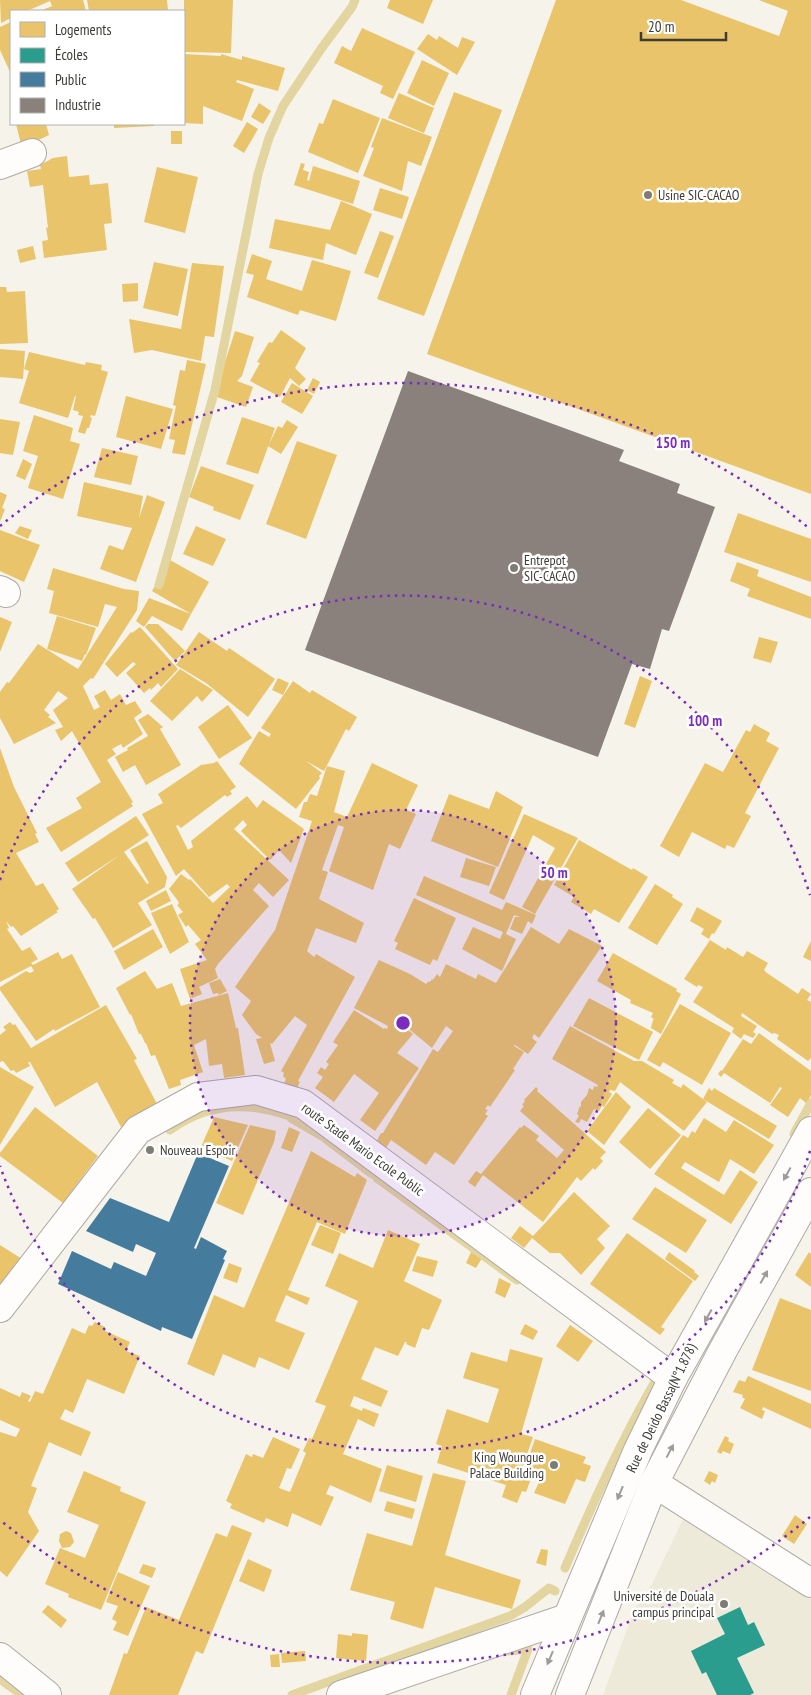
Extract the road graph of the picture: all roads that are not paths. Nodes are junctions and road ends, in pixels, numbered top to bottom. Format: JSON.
{"nodes":[{"id":1,"x":32,"y":153,"type":"dead end"},
{"id":2,"x":0,"y":165,"type":"edge"},
{"id":3,"x":811,"y":1132,"type":"edge"},
{"id":4,"x":811,"y":1192,"type":"edge"},
{"id":5,"x":0,"y":1308,"type":"edge"},
{"id":6,"x":673,"y":1378,"type":"junction"},
{"id":7,"x":654,"y":1483,"type":"junction"},
{"id":8,"x":811,"y":1583,"type":"edge"},
{"id":9,"x":567,"y":1618,"type":"junction"},
{"id":10,"x":0,"y":1658,"type":"edge"},
{"id":11,"x":47,"y":1695,"type":"edge"},
{"id":12,"x":341,"y":1695,"type":"edge"},
{"id":13,"x":534,"y":1695,"type":"edge"},
{"id":14,"x":570,"y":1695,"type":"edge"}],
"edges":[{"from":1,"to":2,"type":"street"},
{"from":3,"to":6,"type":"street","name":"Rue de Deido Bassa(N°1.878)","one_way":true},
{"from":7,"to":4,"type":"street","one_way":true},
{"from":5,"to":6,"type":"street","name":"route Stade Mario Ecole Public"},
{"from":6,"to":9,"type":"street","name":"Rue de Deido Bassa(N°1.878)","one_way":true},
{"from":7,"to":8,"type":"street"},
{"from":14,"to":7,"type":"street","one_way":true},
{"from":9,"to":12,"type":"street"},
{"from":9,"to":13,"type":"street","name":"Rue de Deido Bassa(N°1.878)","one_way":true},
{"from":10,"to":11,"type":"street"}]}
